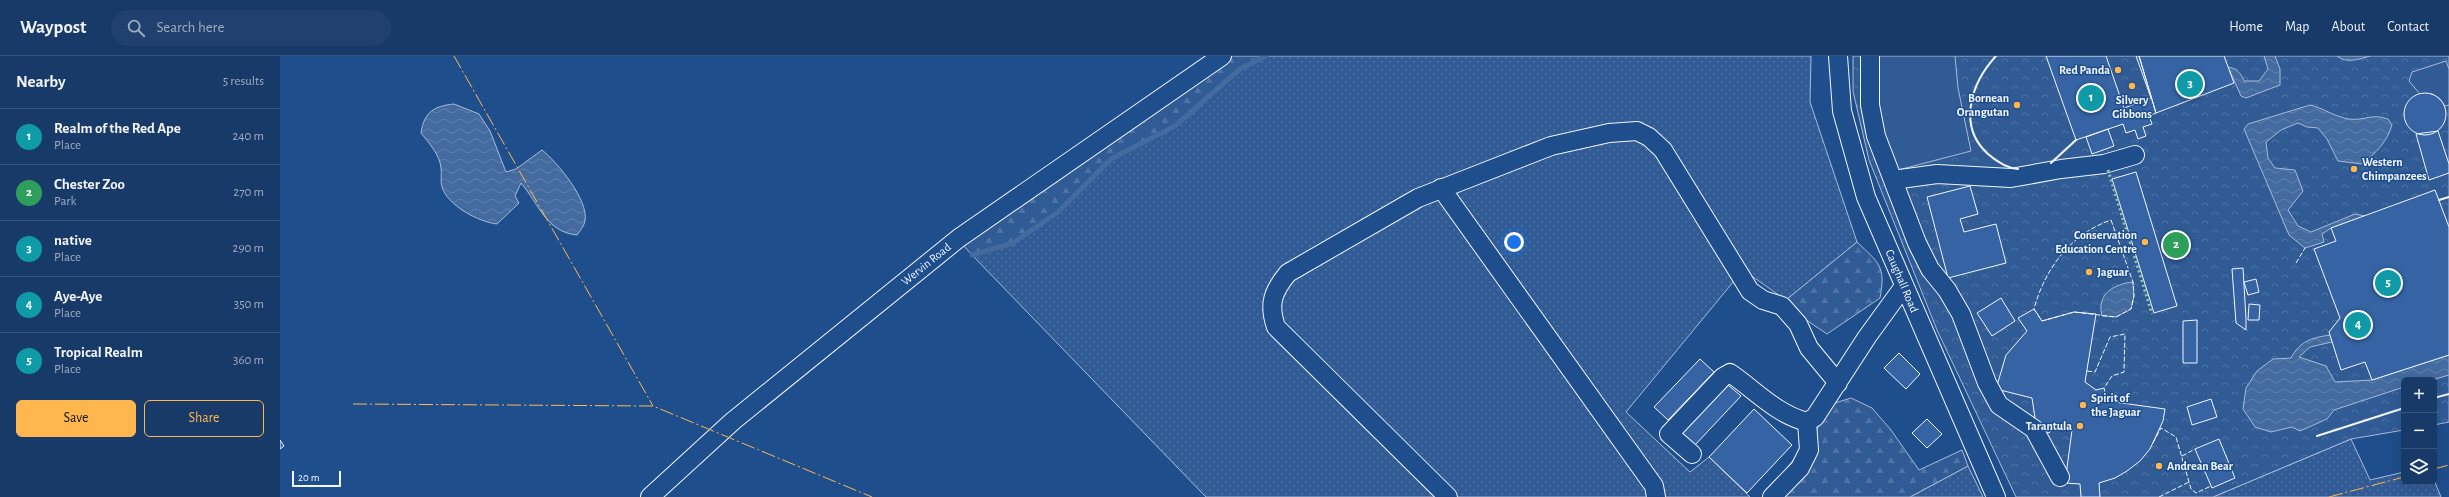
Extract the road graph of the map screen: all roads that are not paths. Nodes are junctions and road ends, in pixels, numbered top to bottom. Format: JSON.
{"nodes":[{"id":1,"x":1222,"y":56,"type":"edge"},
{"id":2,"x":1838,"y":56,"type":"edge"},
{"id":3,"x":1870,"y":56,"type":"edge"},
{"id":4,"x":2134,"y":155,"type":"dead end"},
{"id":5,"x":1893,"y":180,"type":"junction"},
{"id":6,"x":1441,"y":188,"type":"junction"},
{"id":7,"x":1904,"y":286,"type":"junction"},
{"id":8,"x":1838,"y":383,"type":"junction"},
{"id":9,"x":1807,"y":422,"type":"junction"},
{"id":10,"x":1692,"y":454,"type":"dead end"},
{"id":11,"x":2060,"y":478,"type":"dead end"},
{"id":12,"x":650,"y":497,"type":"edge"},
{"id":13,"x":1448,"y":497,"type":"edge"},
{"id":14,"x":1656,"y":497,"type":"edge"},
{"id":15,"x":1772,"y":497,"type":"edge"},
{"id":16,"x":1996,"y":497,"type":"edge"}],
"edges":[{"from":1,"to":12,"type":"street","name":"Wervin Road"},
{"from":2,"to":7,"type":"street","name":"Caughall Road"},
{"from":3,"to":5,"type":"street"},
{"from":4,"to":5,"type":"street"},
{"from":5,"to":11,"type":"street"},
{"from":6,"to":8,"type":"street"},
{"from":6,"to":13,"type":"street"},
{"from":6,"to":14,"type":"street"},
{"from":7,"to":8,"type":"street"},
{"from":7,"to":16,"type":"street","name":"Caughall Road"},
{"from":8,"to":9,"type":"street"},
{"from":9,"to":10,"type":"street"},
{"from":9,"to":15,"type":"street"}]}
